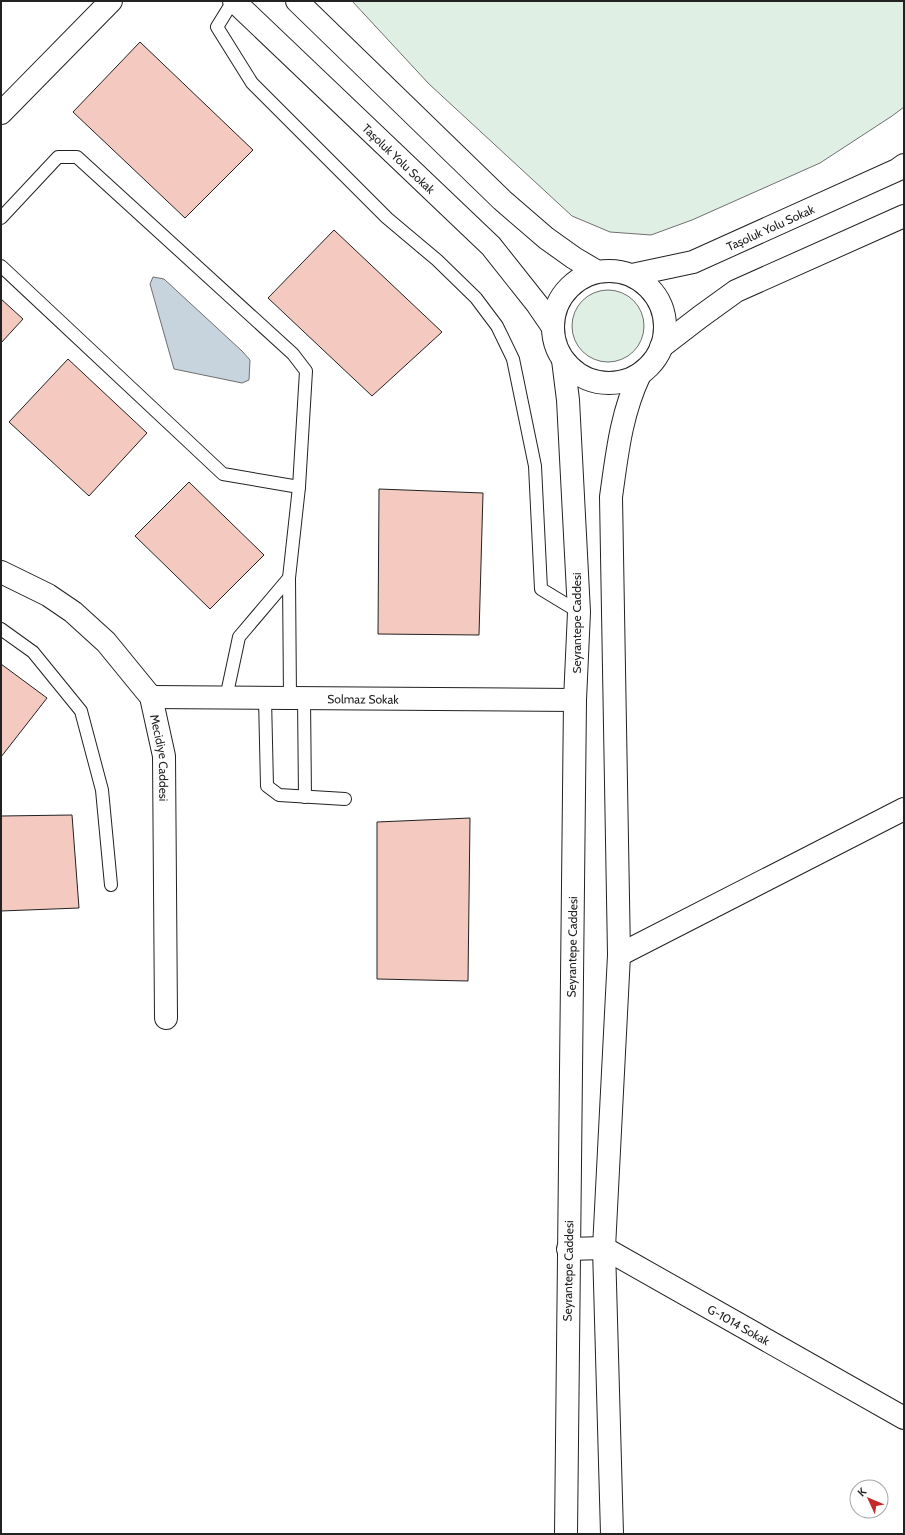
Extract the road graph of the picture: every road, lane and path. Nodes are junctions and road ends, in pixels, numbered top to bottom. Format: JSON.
{"nodes":[{"id":1,"x":111,"y":1,"type":"edge"},
{"id":2,"x":234,"y":1,"type":"edge"},
{"id":3,"x":297,"y":1,"type":"edge"},
{"id":4,"x":1,"y":113,"type":"edge"},
{"id":5,"x":904,"y":165,"type":"edge"},
{"id":6,"x":904,"y":216,"type":"edge"},
{"id":7,"x":1,"y":218,"type":"edge"},
{"id":8,"x":1,"y":266,"type":"edge"},
{"id":9,"x":596,"y":271,"type":"junction"},
{"id":10,"x":632,"y":275,"type":"junction"},
{"id":11,"x":552,"y":326,"type":"junction"},
{"id":12,"x":661,"y":347,"type":"junction"},
{"id":13,"x":563,"y":360,"type":"junction"},
{"id":14,"x":640,"y":374,"type":"junction"},
{"id":15,"x":299,"y":487,"type":"junction"},
{"id":16,"x":1,"y":572,"type":"edge"},
{"id":17,"x":289,"y":578,"type":"junction"},
{"id":18,"x":579,"y":612,"type":"junction"},
{"id":19,"x":1,"y":629,"type":"edge"},
{"id":20,"x":151,"y":697,"type":"junction"},
{"id":21,"x":226,"y":698,"type":"junction"},
{"id":22,"x":265,"y":698,"type":"junction"},
{"id":23,"x":297,"y":698,"type":"junction"},
{"id":24,"x":575,"y":700,"type":"junction"},
{"id":25,"x":305,"y":797,"type":"junction"},
{"id":26,"x":345,"y":799,"type":"dead end"},
{"id":27,"x":904,"y":809,"type":"edge"},
{"id":28,"x":111,"y":885,"type":"dead end"},
{"id":29,"x":619,"y":955,"type":"junction"},
{"id":30,"x":166,"y":1018,"type":"dead end"},
{"id":31,"x":568,"y":1248,"type":"junction"},
{"id":32,"x":604,"y":1248,"type":"junction"},
{"id":33,"x":904,"y":1418,"type":"edge"},
{"id":34,"x":566,"y":1534,"type":"edge"},
{"id":35,"x":612,"y":1534,"type":"edge"}],
"edges":[{"from":1,"to":4,"type":"main road"},
{"from":2,"to":11,"type":"main road","name":"Taşoluk Yolu Sokak"},
{"from":2,"to":18,"type":"lane"},
{"from":3,"to":9,"type":"main road"},
{"from":5,"to":10,"type":"main road","name":"Taşoluk Yolu Sokak"},
{"from":6,"to":12,"type":"main road"},
{"from":7,"to":15,"type":"lane"},
{"from":8,"to":15,"type":"lane"},
{"from":9,"to":10,"type":"main road"},
{"from":9,"to":11,"type":"main road"},
{"from":10,"to":12,"type":"main road"},
{"from":11,"to":13,"type":"main road"},
{"from":12,"to":14,"type":"main road"},
{"from":13,"to":14,"type":"main road"},
{"from":13,"to":18,"type":"main road","name":"Seyrantepe Caddesi"},
{"from":14,"to":29,"type":"main road"},
{"from":15,"to":17,"type":"lane"},
{"from":16,"to":20,"type":"main road","name":"Mecidiye Caddesi"},
{"from":17,"to":21,"type":"lane"},
{"from":17,"to":23,"type":"lane"},
{"from":18,"to":24,"type":"main road","name":"Seyrantepe Caddesi"},
{"from":19,"to":28,"type":"lane"},
{"from":20,"to":21,"type":"main road","name":"Solmaz Sokak"},
{"from":20,"to":30,"type":"main road","name":"Mecidiye Caddesi"},
{"from":21,"to":22,"type":"main road","name":"Solmaz Sokak"},
{"from":22,"to":23,"type":"main road","name":"Solmaz Sokak"},
{"from":22,"to":25,"type":"lane"},
{"from":23,"to":24,"type":"main road","name":"Solmaz Sokak"},
{"from":23,"to":25,"type":"lane"},
{"from":24,"to":31,"type":"main road","name":"Seyrantepe Caddesi"},
{"from":25,"to":26,"type":"lane"},
{"from":27,"to":29,"type":"main road"},
{"from":29,"to":32,"type":"main road"},
{"from":31,"to":32,"type":"main road","name":"G-1014 Sokak"},
{"from":31,"to":34,"type":"main road","name":"Seyrantepe Caddesi"},
{"from":32,"to":33,"type":"main road","name":"G-1014 Sokak"},
{"from":32,"to":35,"type":"main road"}]}
